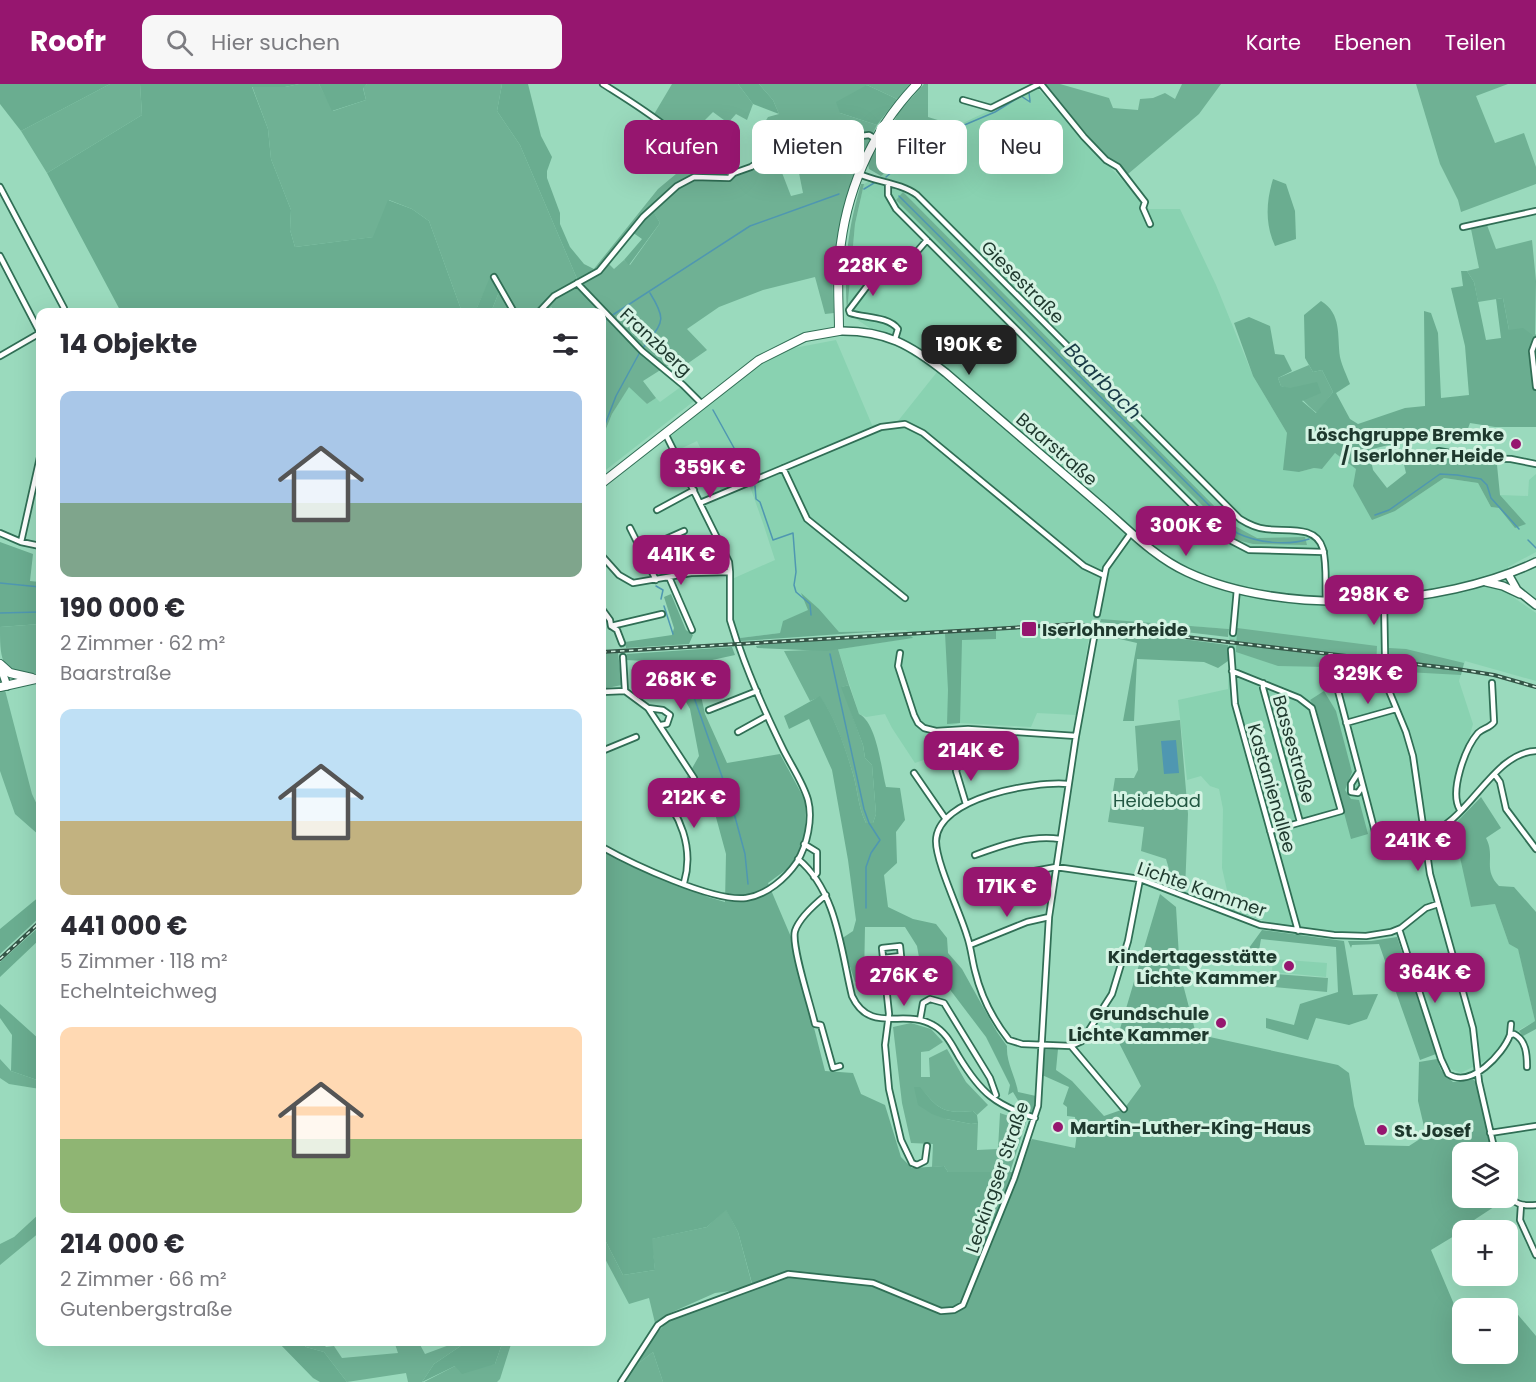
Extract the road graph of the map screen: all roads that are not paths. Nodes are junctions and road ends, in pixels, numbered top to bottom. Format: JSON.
{"nodes":[{"id":1,"x":603,"y":84,"type":"edge"},
{"id":2,"x":917,"y":84,"type":"edge"},
{"id":3,"x":1040,"y":84,"type":"edge"},
{"id":4,"x":963,"y":100,"type":"dead end"},
{"id":5,"x":657,"y":120,"type":"edge"},
{"id":6,"x":888,"y":120,"type":"edge"},
{"id":7,"x":876,"y":139,"type":"joint"},
{"id":8,"x":864,"y":164,"type":"edge"},
{"id":9,"x":740,"y":171,"type":"edge"},
{"id":10,"x":733,"y":174,"type":"edge"},
{"id":11,"x":859,"y":174,"type":"joint"},
{"id":12,"x":888,"y":185,"type":"junction"},
{"id":13,"x":0,"y":187,"type":"edge"},
{"id":14,"x":1536,"y":211,"type":"edge"},
{"id":15,"x":1150,"y":224,"type":"dead end"},
{"id":16,"x":1463,"y":226,"type":"dead end"},
{"id":17,"x":927,"y":240,"type":"junction"},
{"id":18,"x":0,"y":256,"type":"edge"},
{"id":19,"x":494,"y":277,"type":"dead end"},
{"id":20,"x":577,"y":283,"type":"junction"},
{"id":21,"x":64,"y":308,"type":"edge"},
{"id":22,"x":512,"y":308,"type":"edge"},
{"id":23,"x":543,"y":308,"type":"edge"},
{"id":24,"x":601,"y":308,"type":"edge"},
{"id":25,"x":606,"y":314,"type":"edge"},
{"id":26,"x":36,"y":325,"type":"edge"},
{"id":27,"x":839,"y":331,"type":"junction"},
{"id":28,"x":36,"y":335,"type":"edge"},
{"id":29,"x":895,"y":339,"type":"junction"},
{"id":30,"x":1536,"y":340,"type":"edge"},
{"id":31,"x":0,"y":356,"type":"edge"},
{"id":32,"x":1536,"y":387,"type":"edge"},
{"id":33,"x":701,"y":404,"type":"junction"},
{"id":34,"x":665,"y":433,"type":"junction"},
{"id":35,"x":1439,"y":451,"type":"dead end"},
{"id":36,"x":1536,"y":464,"type":"edge"},
{"id":37,"x":783,"y":468,"type":"junction"},
{"id":38,"x":36,"y":475,"type":"edge"},
{"id":39,"x":606,"y":480,"type":"edge"},
{"id":40,"x":694,"y":490,"type":"junction"},
{"id":41,"x":700,"y":503,"type":"junction"},
{"id":42,"x":657,"y":510,"type":"dead end"},
{"id":43,"x":630,"y":528,"type":"dead end"},
{"id":44,"x":684,"y":531,"type":"dead end"},
{"id":45,"x":0,"y":533,"type":"edge"},
{"id":46,"x":1131,"y":533,"type":"junction"},
{"id":47,"x":21,"y":542,"type":"junction"},
{"id":48,"x":36,"y":545,"type":"edge"},
{"id":49,"x":1324,"y":552,"type":"junction"},
{"id":50,"x":606,"y":560,"type":"edge"},
{"id":51,"x":1536,"y":562,"type":"edge"},
{"id":52,"x":730,"y":572,"type":"junction"},
{"id":53,"x":683,"y":574,"type":"junction"},
{"id":54,"x":1508,"y":574,"type":"junction"},
{"id":55,"x":1103,"y":576,"type":"junction"},
{"id":56,"x":669,"y":577,"type":"junction"},
{"id":57,"x":656,"y":580,"type":"junction"},
{"id":58,"x":1486,"y":582,"type":"junction"},
{"id":59,"x":1237,"y":589,"type":"junction"},
{"id":60,"x":1524,"y":597,"type":"junction"},
{"id":61,"x":905,"y":598,"type":"dead end"},
{"id":62,"x":1384,"y":599,"type":"junction"},
{"id":63,"x":1326,"y":600,"type":"junction"},
{"id":64,"x":1536,"y":605,"type":"edge"},
{"id":65,"x":662,"y":614,"type":"dead end"},
{"id":66,"x":1097,"y":614,"type":"tunnel mouth"},
{"id":67,"x":606,"y":617,"type":"edge"},
{"id":68,"x":611,"y":626,"type":"junction"},
{"id":69,"x":692,"y":630,"type":"dead end"},
{"id":70,"x":1095,"y":632,"type":"tunnel mouth"},
{"id":71,"x":1233,"y":633,"type":"tunnel mouth"},
{"id":72,"x":622,"y":643,"type":"tunnel mouth"},
{"id":73,"x":1231,"y":650,"type":"tunnel mouth"},
{"id":74,"x":900,"y":653,"type":"dead end"},
{"id":75,"x":1385,"y":654,"type":"tunnel mouth"},
{"id":76,"x":623,"y":657,"type":"tunnel mouth"},
{"id":77,"x":0,"y":665,"type":"edge"},
{"id":78,"x":1385,"y":666,"type":"tunnel mouth"},
{"id":79,"x":1232,"y":671,"type":"junction"},
{"id":80,"x":36,"y":678,"type":"edge"},
{"id":81,"x":36,"y":678,"type":"edge"},
{"id":82,"x":1263,"y":683,"type":"junction"},
{"id":83,"x":1492,"y":683,"type":"dead end"},
{"id":84,"x":4,"y":686,"type":"edge"},
{"id":85,"x":1337,"y":687,"type":"dead end"},
{"id":86,"x":625,"y":691,"type":"junction"},
{"id":87,"x":757,"y":691,"type":"junction"},
{"id":88,"x":606,"y":692,"type":"edge"},
{"id":89,"x":648,"y":708,"type":"junction"},
{"id":90,"x":1396,"y":709,"type":"junction"},
{"id":91,"x":709,"y":710,"type":"dead end"},
{"id":92,"x":767,"y":716,"type":"junction"},
{"id":93,"x":1346,"y":723,"type":"junction"},
{"id":94,"x":661,"y":725,"type":"junction"},
{"id":95,"x":738,"y":732,"type":"dead end"},
{"id":96,"x":1076,"y":736,"type":"junction"},
{"id":97,"x":636,"y":737,"type":"dead end"},
{"id":98,"x":1536,"y":745,"type":"edge"},
{"id":99,"x":606,"y":749,"type":"edge"},
{"id":100,"x":1536,"y":751,"type":"edge"},
{"id":101,"x":961,"y":758,"type":"dead end"},
{"id":102,"x":914,"y":773,"type":"dead end"},
{"id":103,"x":1358,"y":773,"type":"junction"},
{"id":104,"x":1495,"y":776,"type":"junction"},
{"id":105,"x":694,"y":778,"type":"dead end"},
{"id":106,"x":1068,"y":784,"type":"junction"},
{"id":107,"x":1362,"y":787,"type":"junction"},
{"id":108,"x":656,"y":789,"type":"dead end"},
{"id":109,"x":966,"y":804,"type":"junction"},
{"id":110,"x":1460,"y":810,"type":"junction"},
{"id":111,"x":945,"y":818,"type":"junction"},
{"id":112,"x":1300,"y":822,"type":"junction"},
{"id":113,"x":1270,"y":831,"type":"junction"},
{"id":114,"x":1375,"y":832,"type":"dead end"},
{"id":115,"x":1424,"y":836,"type":"junction"},
{"id":116,"x":1060,"y":839,"type":"junction"},
{"id":117,"x":804,"y":844,"type":"junction"},
{"id":118,"x":606,"y":849,"type":"edge"},
{"id":119,"x":1536,"y":849,"type":"edge"},
{"id":120,"x":975,"y":855,"type":"dead end"},
{"id":121,"x":798,"y":860,"type":"junction"},
{"id":122,"x":1056,"y":867,"type":"junction"},
{"id":123,"x":1007,"y":876,"type":"dead end"},
{"id":124,"x":814,"y":877,"type":"junction"},
{"id":125,"x":1140,"y":879,"type":"junction"},
{"id":126,"x":684,"y":883,"type":"junction"},
{"id":127,"x":826,"y":895,"type":"junction"},
{"id":128,"x":1438,"y":904,"type":"junction"},
{"id":129,"x":1049,"y":917,"type":"junction"},
{"id":130,"x":1399,"y":929,"type":"junction"},
{"id":131,"x":1298,"y":931,"type":"junction"},
{"id":132,"x":970,"y":945,"type":"junction"},
{"id":133,"x":883,"y":958,"type":"junction"},
{"id":134,"x":889,"y":1019,"type":"junction"},
{"id":135,"x":920,"y":1020,"type":"junction"},
{"id":136,"x":1511,"y":1024,"type":"dead end"},
{"id":137,"x":1510,"y":1035,"type":"junction"},
{"id":138,"x":1042,"y":1045,"type":"junction"},
{"id":139,"x":1071,"y":1047,"type":"junction"},
{"id":140,"x":840,"y":1066,"type":"dead end"},
{"id":141,"x":1527,"y":1067,"type":"dead end"},
{"id":142,"x":1479,"y":1071,"type":"junction"},
{"id":143,"x":996,"y":1095,"type":"dead end"},
{"id":144,"x":1124,"y":1109,"type":"dead end"},
{"id":145,"x":1035,"y":1118,"type":"junction"},
{"id":146,"x":1536,"y":1126,"type":"edge"},
{"id":147,"x":1490,"y":1133,"type":"junction"},
{"id":148,"x":1492,"y":1142,"type":"edge"},
{"id":149,"x":927,"y":1146,"type":"dead end"},
{"id":150,"x":1518,"y":1203,"type":"edge"},
{"id":151,"x":1521,"y":1205,"type":"junction"},
{"id":152,"x":1536,"y":1205,"type":"edge"},
{"id":153,"x":1536,"y":1255,"type":"edge"},
{"id":154,"x":778,"y":1269,"type":"dead end"},
{"id":155,"x":783,"y":1275,"type":"junction"},
{"id":156,"x":621,"y":1382,"type":"edge"}],
"edges":[{"from":1,"to":5,"type":"street"},
{"from":2,"to":6,"type":"main road"},
{"from":3,"to":4,"type":"street"},
{"from":3,"to":15,"type":"street"},
{"from":7,"to":8,"type":"main road"},
{"from":7,"to":9,"type":"street"},
{"from":10,"to":20,"type":"street"},
{"from":11,"to":12,"type":"street","name":"Giesestraße"},
{"from":11,"to":27,"type":"main road"},
{"from":12,"to":17,"type":"street","name":"Giesestraße"},
{"from":12,"to":49,"type":"street","name":"Giesestraße"},
{"from":13,"to":21,"type":"street"},
{"from":14,"to":16,"type":"street"},
{"from":17,"to":29,"type":"street"},
{"from":17,"to":49,"type":"street","name":"Giesestraße"},
{"from":18,"to":26,"type":"street"},
{"from":19,"to":22,"type":"street"},
{"from":20,"to":23,"type":"street"},
{"from":20,"to":24,"type":"street","name":"Franzberg"},
{"from":25,"to":33,"type":"street","name":"Franzberg"},
{"from":27,"to":29,"type":"main road","name":"Baarstraße"},
{"from":27,"to":33,"type":"main road","name":"Baarstraße"},
{"from":28,"to":31,"type":"street"},
{"from":29,"to":46,"type":"main road","name":"Baarstraße"},
{"from":30,"to":32,"type":"street"},
{"from":33,"to":34,"type":"main road","name":"Baarstraße"},
{"from":34,"to":39,"type":"main road","name":"Baarstraße"},
{"from":34,"to":40,"type":"street"},
{"from":35,"to":36,"type":"street"},
{"from":37,"to":41,"type":"street"},
{"from":37,"to":55,"type":"street"},
{"from":37,"to":61,"type":"street"},
{"from":38,"to":47,"type":"street"},
{"from":40,"to":41,"type":"street"},
{"from":40,"to":42,"type":"street"},
{"from":41,"to":52,"type":"street"},
{"from":43,"to":57,"type":"street"},
{"from":44,"to":53,"type":"street"},
{"from":45,"to":47,"type":"street"},
{"from":46,"to":55,"type":"street"},
{"from":46,"to":59,"type":"main road","name":"Baarstraße"},
{"from":47,"to":48,"type":"street"},
{"from":49,"to":63,"type":"street"},
{"from":50,"to":57,"type":"street"},
{"from":51,"to":54,"type":"main road","name":"Baarstraße"},
{"from":52,"to":53,"type":"street"},
{"from":52,"to":87,"type":"street"},
{"from":53,"to":56,"type":"street"},
{"from":54,"to":58,"type":"main road","name":"Baarstraße"},
{"from":54,"to":60,"type":"main road"},
{"from":55,"to":66,"type":"street"},
{"from":56,"to":57,"type":"street"},
{"from":56,"to":69,"type":"street"},
{"from":58,"to":60,"type":"main road"},
{"from":58,"to":62,"type":"main road","name":"Baarstraße"},
{"from":59,"to":63,"type":"main road","name":"Baarstraße"},
{"from":59,"to":71,"type":"street"},
{"from":60,"to":64,"type":"main road"},
{"from":62,"to":63,"type":"main road","name":"Baarstraße"},
{"from":62,"to":75,"type":"street"},
{"from":65,"to":68,"type":"street"},
{"from":67,"to":68,"type":"street"},
{"from":68,"to":72,"type":"street"},
{"from":70,"to":96,"type":"street","name":"Leckingser Straße"},
{"from":73,"to":79,"type":"street","name":"Kastanienallee"},
{"from":74,"to":96,"type":"street"},
{"from":76,"to":86,"type":"street"},
{"from":77,"to":80,"type":"main road"},
{"from":77,"to":84,"type":"main road"},
{"from":78,"to":90,"type":"street"},
{"from":79,"to":82,"type":"street"},
{"from":79,"to":113,"type":"street","name":"Kastanienallee"},
{"from":81,"to":84,"type":"main road"},
{"from":82,"to":112,"type":"street","name":"Bassestraße"},
{"from":82,"to":112,"type":"street"},
{"from":83,"to":110,"type":"street"},
{"from":85,"to":93,"type":"street"},
{"from":86,"to":88,"type":"street"},
{"from":86,"to":89,"type":"street"},
{"from":87,"to":91,"type":"street"},
{"from":87,"to":92,"type":"street"},
{"from":89,"to":94,"type":"street"},
{"from":89,"to":94,"type":"street"},
{"from":90,"to":93,"type":"street"},
{"from":90,"to":115,"type":"street"},
{"from":92,"to":95,"type":"street"},
{"from":92,"to":117,"type":"street"},
{"from":93,"to":103,"type":"street"},
{"from":94,"to":105,"type":"street"},
{"from":96,"to":106,"type":"street","name":"Leckingser Straße"},
{"from":97,"to":99,"type":"street"},
{"from":98,"to":100,"type":"street"},
{"from":100,"to":104,"type":"street"},
{"from":101,"to":109,"type":"street"},
{"from":102,"to":111,"type":"street"},
{"from":103,"to":107,"type":"street"},
{"from":103,"to":107,"type":"street"},
{"from":104,"to":110,"type":"street"},
{"from":104,"to":119,"type":"street"},
{"from":106,"to":109,"type":"street"},
{"from":106,"to":116,"type":"street","name":"Leckingser Straße"},
{"from":107,"to":114,"type":"street"},
{"from":108,"to":126,"type":"street"},
{"from":109,"to":111,"type":"street"},
{"from":110,"to":115,"type":"street"},
{"from":111,"to":132,"type":"street"},
{"from":112,"to":113,"type":"street"},
{"from":113,"to":131,"type":"street","name":"Kastanienallee"},
{"from":115,"to":128,"type":"street"},
{"from":116,"to":120,"type":"street"},
{"from":116,"to":122,"type":"street","name":"Leckingser Straße"},
{"from":117,"to":121,"type":"street"},
{"from":117,"to":124,"type":"street"},
{"from":118,"to":126,"type":"street"},
{"from":121,"to":124,"type":"street"},
{"from":121,"to":126,"type":"street"},
{"from":122,"to":123,"type":"street","name":"Lichte Kammer"},
{"from":122,"to":125,"type":"street","name":"Lichte Kammer"},
{"from":122,"to":129,"type":"street","name":"Leckingser Straße"},
{"from":124,"to":127,"type":"street"},
{"from":125,"to":131,"type":"street","name":"Lichte Kammer"},
{"from":125,"to":139,"type":"street"},
{"from":127,"to":134,"type":"street"},
{"from":127,"to":140,"type":"street"},
{"from":128,"to":130,"type":"street","name":"Lichte Kammer"},
{"from":128,"to":142,"type":"street"},
{"from":129,"to":132,"type":"street"},
{"from":129,"to":138,"type":"street","name":"Leckingser Straße"},
{"from":130,"to":131,"type":"street","name":"Lichte Kammer"},
{"from":130,"to":142,"type":"street"},
{"from":132,"to":138,"type":"street"},
{"from":133,"to":133,"type":"street"},
{"from":133,"to":134,"type":"street"},
{"from":134,"to":135,"type":"street"},
{"from":134,"to":149,"type":"street"},
{"from":135,"to":143,"type":"street"},
{"from":135,"to":145,"type":"street"},
{"from":136,"to":137,"type":"street"},
{"from":137,"to":141,"type":"street"},
{"from":137,"to":142,"type":"street"},
{"from":138,"to":139,"type":"street"},
{"from":138,"to":145,"type":"street","name":"Leckingser Straße"},
{"from":139,"to":144,"type":"street"},
{"from":142,"to":147,"type":"street"},
{"from":145,"to":155,"type":"street","name":"Leckingser Straße"},
{"from":146,"to":147,"type":"street"},
{"from":147,"to":148,"type":"street"},
{"from":150,"to":151,"type":"street"},
{"from":151,"to":152,"type":"street"},
{"from":151,"to":153,"type":"street"},
{"from":154,"to":155,"type":"street"},
{"from":155,"to":156,"type":"street","name":"Leckingser Straße"}]}
